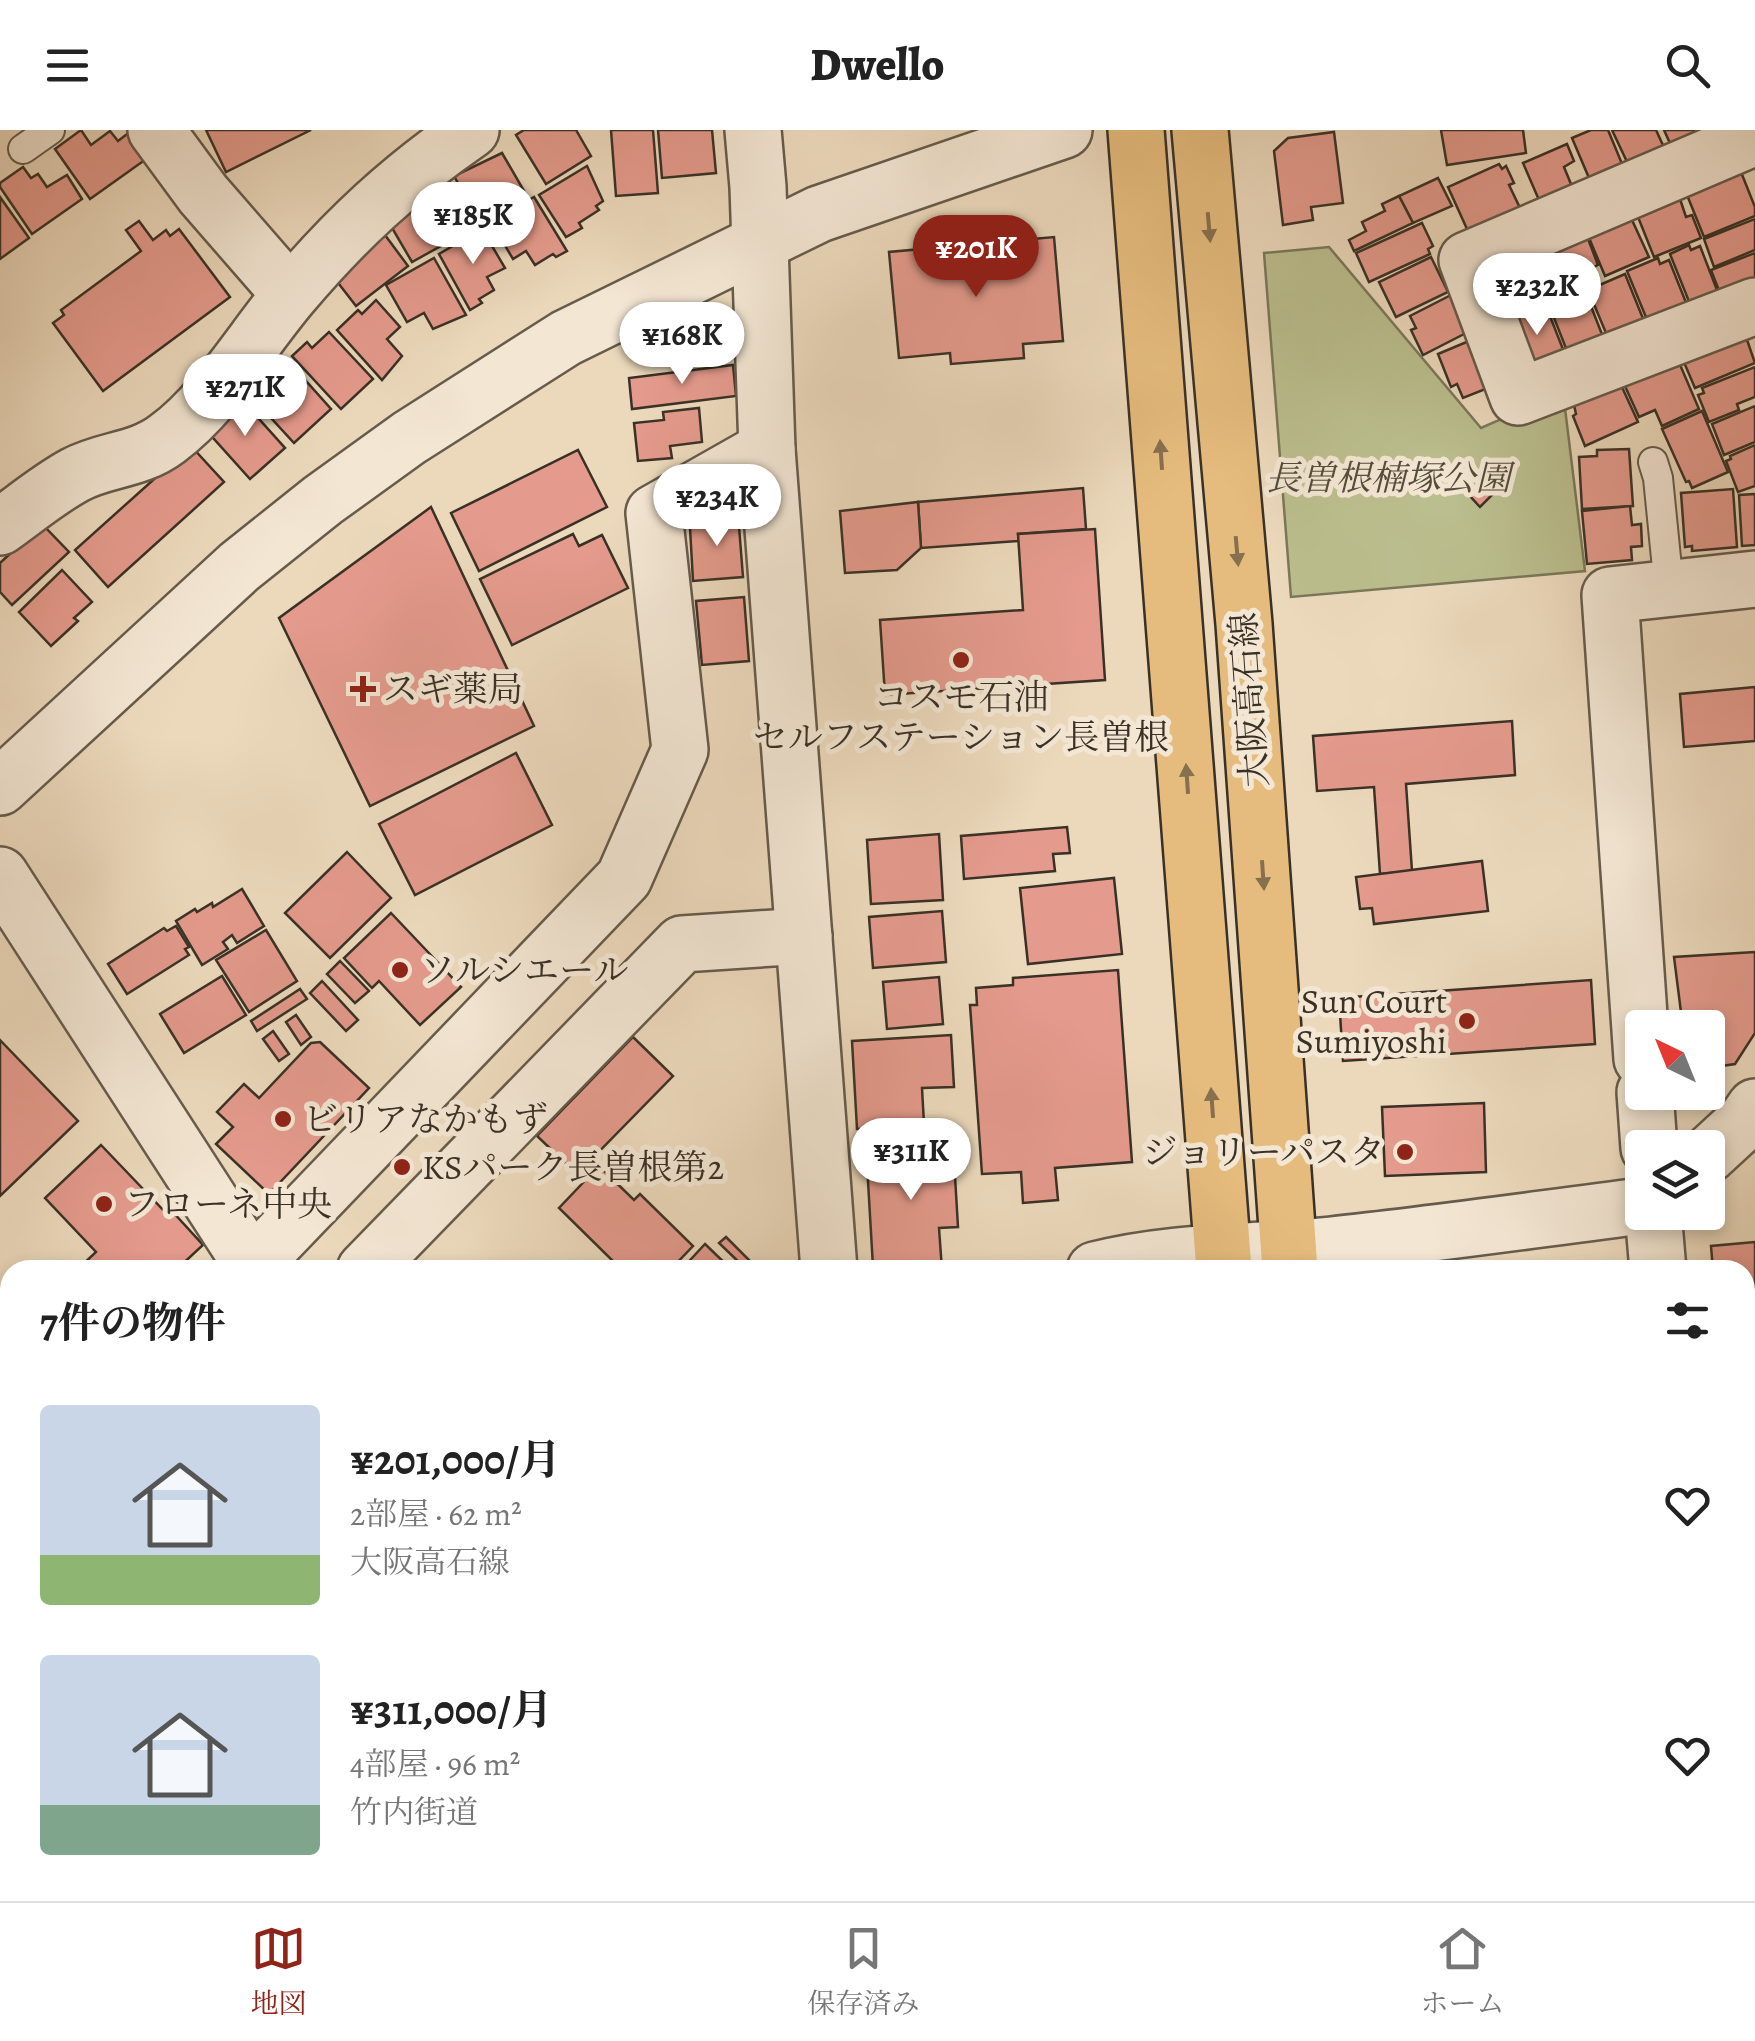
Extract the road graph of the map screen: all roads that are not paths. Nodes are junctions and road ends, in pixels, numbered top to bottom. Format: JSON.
{"nodes":[{"id":1,"x":50,"y":130,"type":"edge"},
{"id":2,"x":156,"y":130,"type":"edge"},
{"id":3,"x":471,"y":130,"type":"edge"},
{"id":4,"x":753,"y":130,"type":"edge"},
{"id":5,"x":1064,"y":130,"type":"edge"},
{"id":6,"x":1136,"y":130,"type":"edge"},
{"id":7,"x":1200,"y":130,"type":"edge"},
{"id":8,"x":1747,"y":144,"type":"edge"},
{"id":9,"x":23,"y":149,"type":"dead end"},
{"id":10,"x":760,"y":240,"type":"junction"},
{"id":11,"x":290,"y":294,"type":"junction"},
{"id":12,"x":1755,"y":306,"type":"edge"},
{"id":13,"x":767,"y":448,"type":"junction"},
{"id":14,"x":1653,"y":462,"type":"dead end"},
{"id":15,"x":0,"y":527,"type":"edge"},
{"id":16,"x":1755,"y":580,"type":"edge"},
{"id":17,"x":1669,"y":588,"type":"junction"},
{"id":18,"x":0,"y":787,"type":"edge"},
{"id":19,"x":0,"y":875,"type":"edge"},
{"id":20,"x":804,"y":936,"type":"junction"},
{"id":21,"x":1639,"y":1010,"type":"edge"},
{"id":22,"x":1755,"y":1108,"type":"edge"},
{"id":23,"x":1725,"y":1140,"type":"edge"},
{"id":24,"x":1625,"y":1209,"type":"edge"},
{"id":25,"x":1655,"y":1230,"type":"edge"},
{"id":26,"x":1289,"y":1259,"type":"edge"},
{"id":27,"x":247,"y":1260,"type":"edge"},
{"id":28,"x":260,"y":1260,"type":"edge"},
{"id":29,"x":375,"y":1260,"type":"edge"},
{"id":30,"x":828,"y":1260,"type":"edge"},
{"id":31,"x":1224,"y":1260,"type":"edge"},
{"id":32,"x":1256,"y":1260,"type":"edge"},
{"id":33,"x":1657,"y":1260,"type":"edge"}],
"edges":[{"from":1,"to":9,"type":"lane"},
{"from":2,"to":11,"type":"street"},
{"from":3,"to":11,"type":"street"},
{"from":4,"to":10,"type":"street"},
{"from":5,"to":10,"type":"street"},
{"from":31,"to":6,"type":"main road","name":"大阪高石線","one_way":true},
{"from":7,"to":26,"type":"main road","name":"大阪高石線","one_way":true},
{"from":8,"to":12,"type":"street"},
{"from":10,"to":13,"type":"street"},
{"from":10,"to":18,"type":"street"},
{"from":11,"to":15,"type":"street"},
{"from":13,"to":20,"type":"street"},
{"from":13,"to":28,"type":"street"},
{"from":14,"to":17,"type":"lane"},
{"from":16,"to":17,"type":"street"},
{"from":17,"to":21,"type":"street"},
{"from":19,"to":27,"type":"street"},
{"from":20,"to":29,"type":"street"},
{"from":20,"to":30,"type":"street"},
{"from":22,"to":23,"type":"street"},
{"from":24,"to":26,"type":"street"},
{"from":25,"to":33,"type":"street"},
{"from":26,"to":32,"type":"street"}]}
